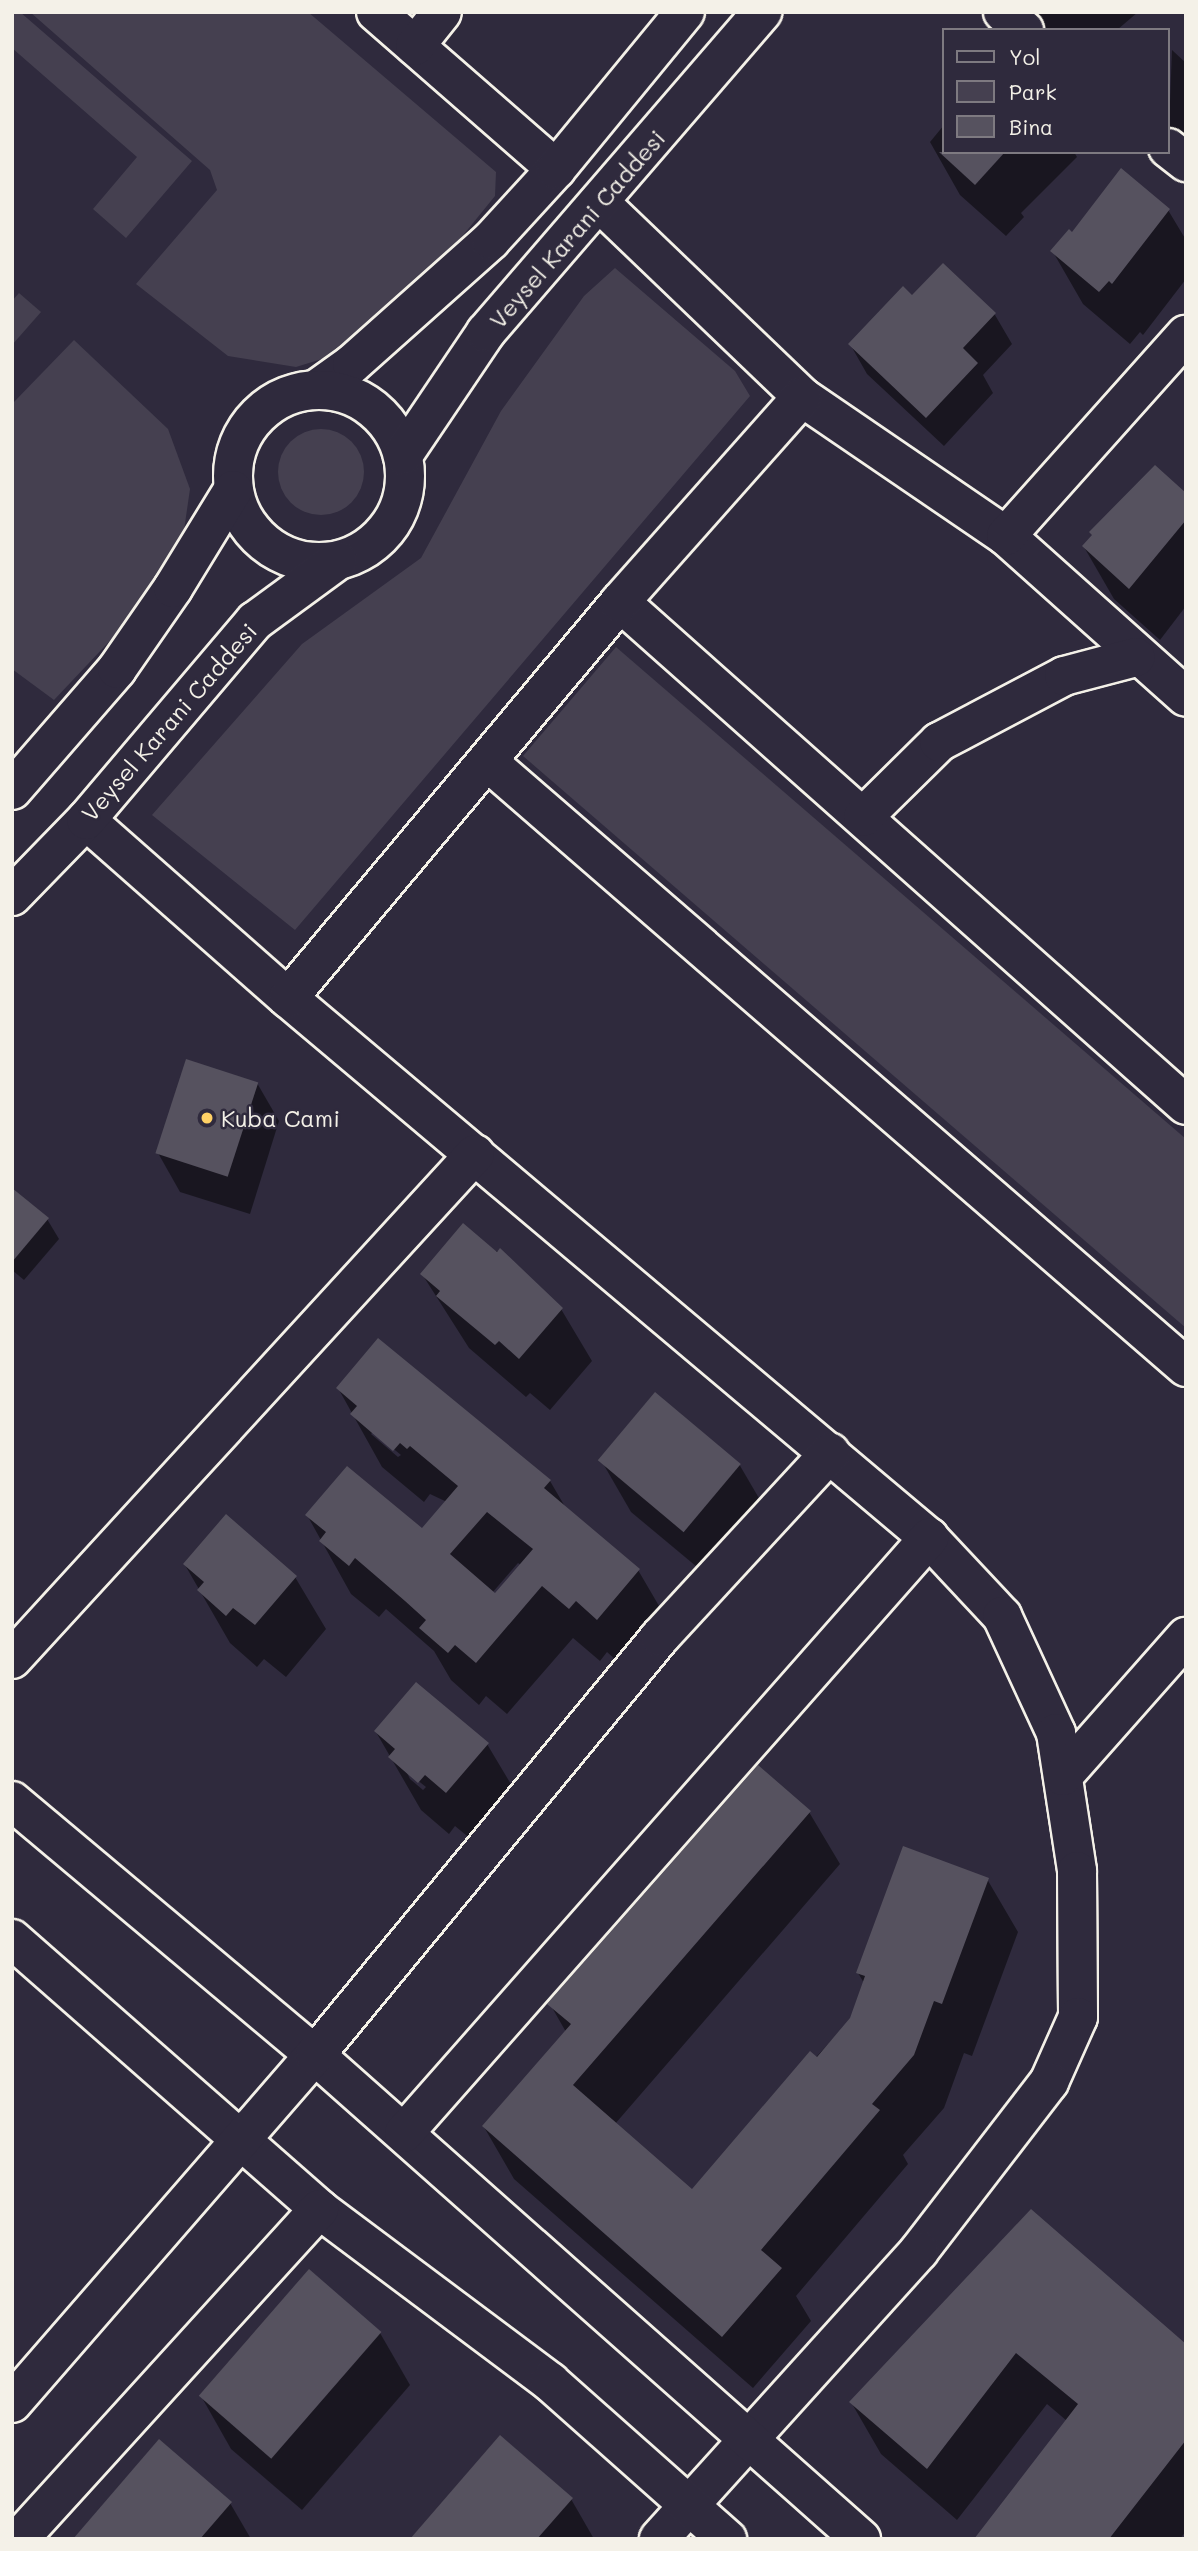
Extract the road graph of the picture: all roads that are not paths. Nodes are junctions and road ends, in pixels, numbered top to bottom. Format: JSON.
{"nodes":[{"id":1,"x":376,"y":12,"type":"edge"},
{"id":2,"x":442,"y":12,"type":"edge"},
{"id":3,"x":685,"y":12,"type":"edge"},
{"id":4,"x":762,"y":12,"type":"edge"},
{"id":5,"x":1003,"y":12,"type":"edge"},
{"id":6,"x":1022,"y":28,"type":"edge"},
{"id":7,"x":415,"y":46,"type":"junction"},
{"id":8,"x":1170,"y":150,"type":"edge"},
{"id":9,"x":1186,"y":162,"type":"edge"},
{"id":10,"x":556,"y":169,"type":"junction"},
{"id":11,"x":599,"y":202,"type":"junction"},
{"id":12,"x":1186,"y":335,"type":"edge"},
{"id":13,"x":317,"y":389,"type":"junction"},
{"id":14,"x":802,"y":397,"type":"junction"},
{"id":15,"x":403,"y":455,"type":"junction"},
{"id":16,"x":233,"y":490,"type":"junction"},
{"id":17,"x":1006,"y":536,"type":"junction"},
{"id":18,"x":337,"y":561,"type":"junction"},
{"id":19,"x":620,"y":602,"type":"junction"},
{"id":20,"x":1136,"y":657,"type":"junction"},
{"id":21,"x":1186,"y":697,"type":"edge"},
{"id":22,"x":487,"y":761,"type":"junction"},
{"id":23,"x":16,"y":776,"type":"edge"},
{"id":24,"x":863,"y":817,"type":"junction"},
{"id":25,"x":86,"y":820,"type":"junction"},
{"id":26,"x":12,"y":896,"type":"edge"},
{"id":27,"x":288,"y":998,"type":"junction"},
{"id":28,"x":1186,"y":1105,"type":"edge"},
{"id":29,"x":475,"y":1154,"type":"junction"},
{"id":30,"x":1186,"y":1367,"type":"edge"},
{"id":31,"x":830,"y":1453,"type":"junction"},
{"id":32,"x":929,"y":1538,"type":"junction"},
{"id":33,"x":1186,"y":1637,"type":"edge"},
{"id":34,"x":12,"y":1659,"type":"edge"},
{"id":35,"x":1063,"y":1776,"type":"junction"},
{"id":36,"x":12,"y":1801,"type":"edge"},
{"id":37,"x":12,"y":1939,"type":"edge"},
{"id":38,"x":315,"y":2055,"type":"junction"},
{"id":39,"x":404,"y":2133,"type":"junction"},
{"id":40,"x":240,"y":2139,"type":"junction"},
{"id":41,"x":319,"y":2209,"type":"junction"},
{"id":42,"x":12,"y":2403,"type":"edge"},
{"id":43,"x":748,"y":2440,"type":"junction"},
{"id":44,"x":689,"y":2505,"type":"junction"},
{"id":45,"x":19,"y":2539,"type":"edge"},
{"id":46,"x":659,"y":2539,"type":"edge"},
{"id":47,"x":727,"y":2539,"type":"edge"},
{"id":48,"x":861,"y":2539,"type":"edge"}],
"edges":[{"from":1,"to":7,"type":"street"},
{"from":2,"to":7,"type":"street"},
{"from":3,"to":10,"type":"street"},
{"from":4,"to":11,"type":"street","name":"Veysel Karani Caddesi"},
{"from":5,"to":6,"type":"street"},
{"from":7,"to":10,"type":"street"},
{"from":8,"to":9,"type":"street"},
{"from":10,"to":13,"type":"street"},
{"from":11,"to":14,"type":"street"},
{"from":11,"to":15,"type":"street","name":"Veysel Karani Caddesi"},
{"from":12,"to":17,"type":"street"},
{"from":13,"to":15,"type":"street"},
{"from":13,"to":16,"type":"street"},
{"from":14,"to":17,"type":"street"},
{"from":14,"to":19,"type":"street"},
{"from":15,"to":18,"type":"street"},
{"from":16,"to":18,"type":"street"},
{"from":16,"to":23,"type":"street"},
{"from":17,"to":20,"type":"street"},
{"from":18,"to":25,"type":"street","name":"Veysel Karani Caddesi"},
{"from":19,"to":22,"type":"street"},
{"from":19,"to":24,"type":"street"},
{"from":20,"to":21,"type":"street"},
{"from":20,"to":24,"type":"street"},
{"from":22,"to":27,"type":"street"},
{"from":22,"to":30,"type":"street"},
{"from":24,"to":28,"type":"street"},
{"from":25,"to":26,"type":"street","name":"Veysel Karani Caddesi"},
{"from":25,"to":27,"type":"street"},
{"from":27,"to":29,"type":"street"},
{"from":29,"to":31,"type":"street"},
{"from":29,"to":34,"type":"street"},
{"from":31,"to":32,"type":"street"},
{"from":31,"to":38,"type":"street"},
{"from":32,"to":35,"type":"street"},
{"from":32,"to":39,"type":"street"},
{"from":33,"to":35,"type":"street"},
{"from":35,"to":43,"type":"street"},
{"from":36,"to":38,"type":"street"},
{"from":37,"to":40,"type":"street"},
{"from":38,"to":39,"type":"street"},
{"from":38,"to":40,"type":"street"},
{"from":39,"to":43,"type":"street"},
{"from":40,"to":41,"type":"street"},
{"from":40,"to":42,"type":"street"},
{"from":41,"to":44,"type":"street"},
{"from":41,"to":45,"type":"street"},
{"from":43,"to":44,"type":"street"},
{"from":43,"to":48,"type":"street"},
{"from":44,"to":46,"type":"street"},
{"from":44,"to":47,"type":"street"}]}
